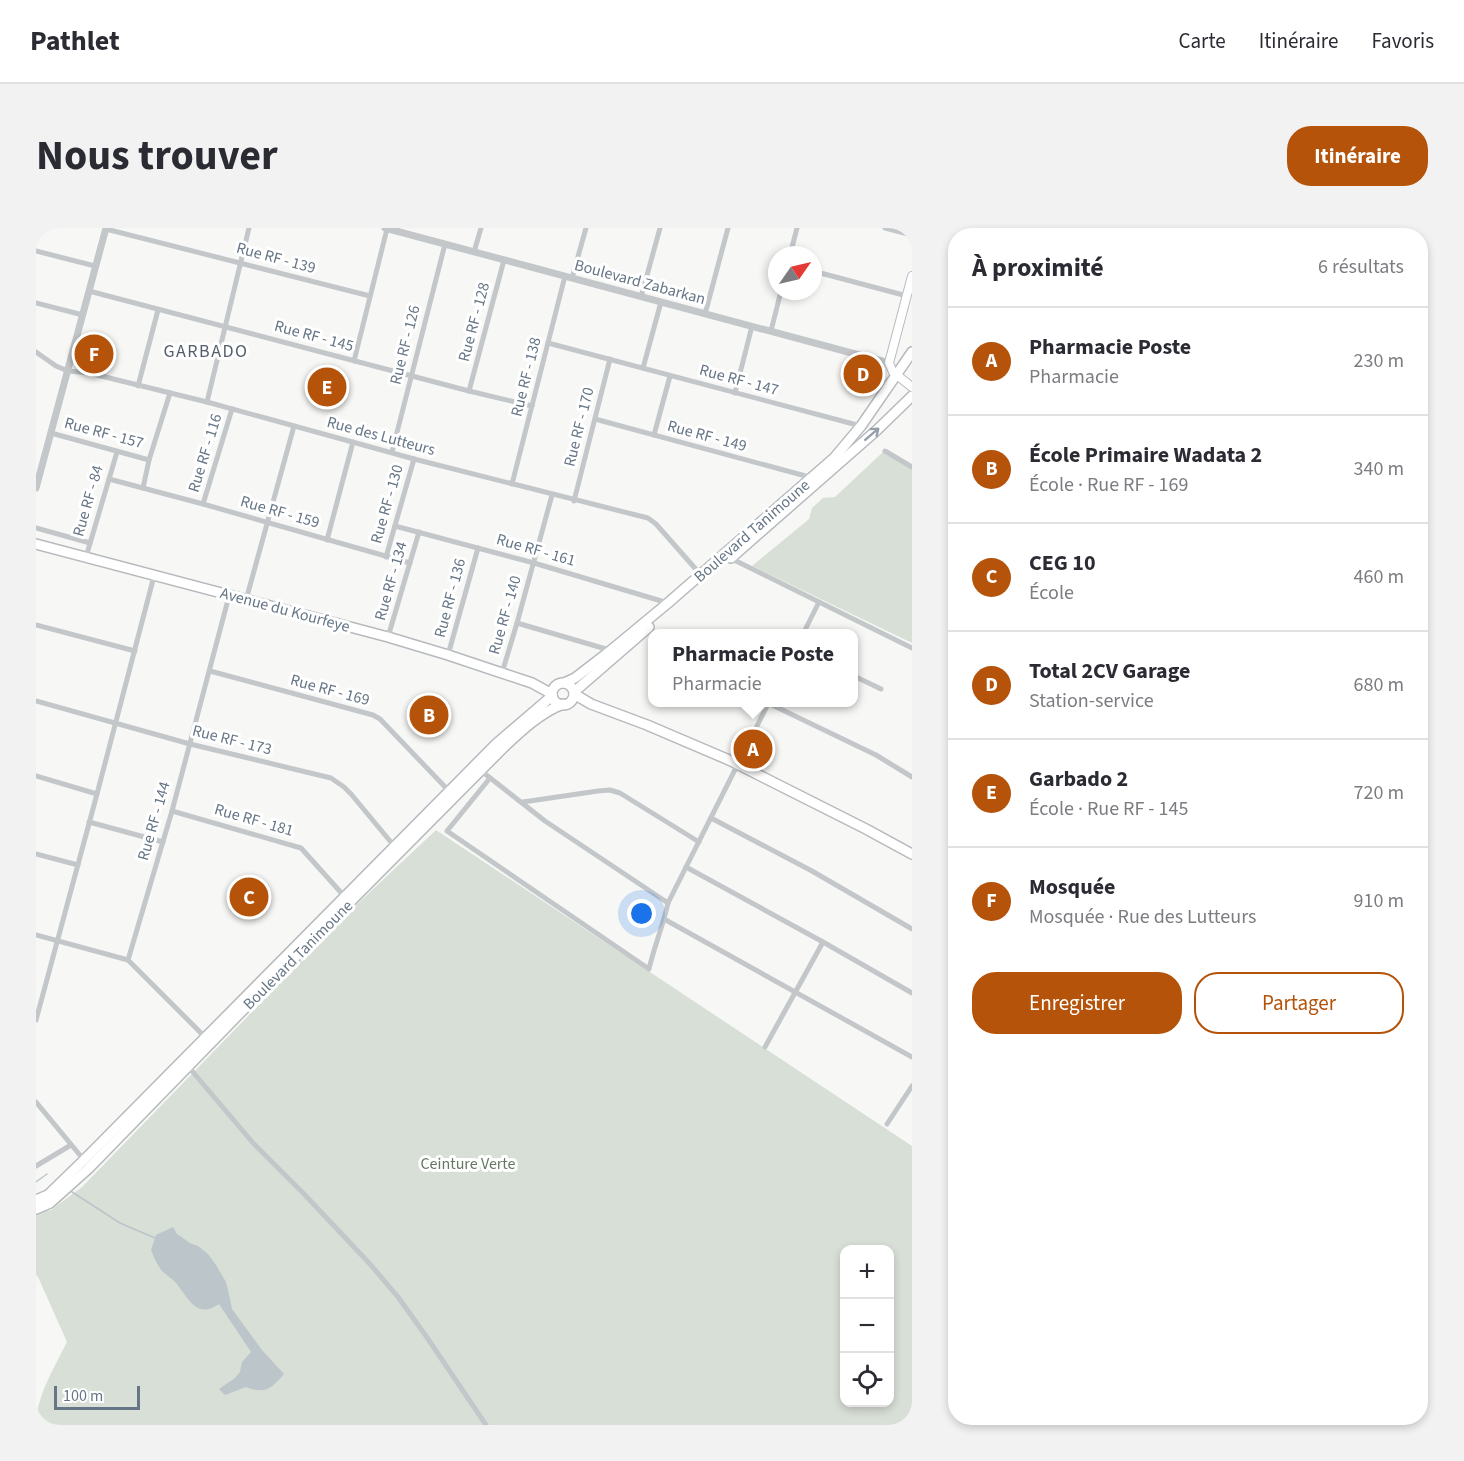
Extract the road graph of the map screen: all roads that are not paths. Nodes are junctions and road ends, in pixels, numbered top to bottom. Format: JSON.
{"nodes":[{"id":1,"x":106,"y":228,"type":"edge"},
{"id":2,"x":249,"y":228,"type":"edge"},
{"id":3,"x":386,"y":228,"type":"edge"},
{"id":4,"x":481,"y":228,"type":"edge"},
{"id":5,"x":586,"y":228,"type":"edge"},
{"id":6,"x":660,"y":228,"type":"edge"},
{"id":7,"x":728,"y":228,"type":"edge"},
{"id":8,"x":797,"y":228,"type":"edge"},
{"id":9,"x":885,"y":228,"type":"edge"},
{"id":10,"x":912,"y":235,"type":"edge"},
{"id":11,"x":445,"y":244,"type":"junction"},
{"id":12,"x":792,"y":246,"type":"edge"},
{"id":13,"x":36,"y":251,"type":"edge"},
{"id":14,"x":474,"y":252,"type":"junction"},
{"id":15,"x":504,"y":260,"type":"junction"},
{"id":16,"x":240,"y":262,"type":"junction"},
{"id":17,"x":95,"y":266,"type":"junction"},
{"id":18,"x":822,"y":274,"type":"edge"},
{"id":19,"x":912,"y":276,"type":"edge"},
{"id":20,"x":569,"y":277,"type":"junction"},
{"id":21,"x":89,"y":291,"type":"junction"},
{"id":22,"x":909,"y":294,"type":"edge"},
{"id":23,"x":370,"y":297,"type":"junction"},
{"id":24,"x":641,"y":297,"type":"junction"},
{"id":25,"x":779,"y":300,"type":"edge"},
{"id":26,"x":661,"y":302,"type":"junction"},
{"id":27,"x":36,"y":303,"type":"edge"},
{"id":28,"x":158,"y":309,"type":"junction"},
{"id":29,"x":705,"y":314,"type":"junction"},
{"id":30,"x":83,"y":315,"type":"junction"},
{"id":31,"x":225,"y":326,"type":"junction"},
{"id":32,"x":752,"y":326,"type":"junction"},
{"id":33,"x":771,"y":331,"type":"junction"},
{"id":34,"x":548,"y":343,"type":"junction"},
{"id":35,"x":36,"y":352,"type":"edge"},
{"id":36,"x":912,"y":352,"type":"edge"},
{"id":37,"x":610,"y":359,"type":"junction"},
{"id":38,"x":354,"y":361,"type":"junction"},
{"id":39,"x":889,"y":363,"type":"junction"},
{"id":40,"x":643,"y":368,"type":"junction"},
{"id":41,"x":68,"y":371,"type":"junction"},
{"id":42,"x":896,"y":374,"type":"junction"},
{"id":43,"x":411,"y":376,"type":"junction"},
{"id":44,"x":670,"y":376,"type":"junction"},
{"id":45,"x":138,"y":386,"type":"junction"},
{"id":46,"x":912,"y":387,"type":"edge"},
{"id":47,"x":469,"y":391,"type":"junction"},
{"id":48,"x":170,"y":393,"type":"junction"},
{"id":49,"x":735,"y":393,"type":"junction"},
{"id":50,"x":912,"y":396,"type":"edge"},
{"id":51,"x":207,"y":402,"type":"junction"},
{"id":52,"x":532,"y":406,"type":"junction"},
{"id":53,"x":232,"y":409,"type":"junction"},
{"id":54,"x":595,"y":419,"type":"junction"},
{"id":55,"x":294,"y":426,"type":"junction"},
{"id":56,"x":861,"y":426,"type":"junction"},
{"id":57,"x":51,"y":433,"type":"junction"},
{"id":58,"x":654,"y":435,"type":"junction"},
{"id":59,"x":353,"y":442,"type":"junction"},
{"id":60,"x":885,"y":451,"type":"dead end"},
{"id":61,"x":117,"y":452,"type":"junction"},
{"id":62,"x":392,"y":452,"type":"junction"},
{"id":63,"x":414,"y":459,"type":"junction"},
{"id":64,"x":149,"y":460,"type":"junction"},
{"id":65,"x":39,"y":465,"type":"edge"},
{"id":66,"x":912,"y":467,"type":"edge"},
{"id":67,"x":813,"y":478,"type":"junction"},
{"id":68,"x":109,"y":479,"type":"junction"},
{"id":69,"x":512,"y":484,"type":"junction"},
{"id":70,"x":36,"y":488,"type":"edge"},
{"id":71,"x":143,"y":488,"type":"junction"},
{"id":72,"x":552,"y":495,"type":"junction"},
{"id":73,"x":574,"y":501,"type":"junction"},
{"id":74,"x":203,"y":504,"type":"junction"},
{"id":75,"x":267,"y":522,"type":"junction"},
{"id":76,"x":395,"y":526,"type":"junction"},
{"id":77,"x":36,"y":528,"type":"edge"},
{"id":78,"x":419,"y":532,"type":"junction"},
{"id":79,"x":327,"y":540,"type":"junction"},
{"id":80,"x":90,"y":543,"type":"junction"},
{"id":81,"x":36,"y":544,"type":"edge"},
{"id":82,"x":478,"y":548,"type":"junction"},
{"id":83,"x":86,"y":557,"type":"junction"},
{"id":84,"x":386,"y":557,"type":"junction"},
{"id":85,"x":730,"y":558,"type":"junction"},
{"id":86,"x":410,"y":563,"type":"junction"},
{"id":87,"x":534,"y":563,"type":"junction"},
{"id":88,"x":701,"y":575,"type":"junction"},
{"id":89,"x":154,"y":576,"type":"junction"},
{"id":90,"x":229,"y":596,"type":"junction"},
{"id":91,"x":246,"y":600,"type":"junction"},
{"id":92,"x":819,"y":602,"type":"junction"},
{"id":93,"x":668,"y":603,"type":"junction"},
{"id":94,"x":517,"y":623,"type":"junction"},
{"id":95,"x":36,"y":625,"type":"edge"},
{"id":96,"x":805,"y":629,"type":"edge"},
{"id":97,"x":388,"y":638,"type":"junction"},
{"id":98,"x":912,"y":648,"type":"edge"},
{"id":99,"x":135,"y":651,"type":"junction"},
{"id":100,"x":610,"y":651,"type":"junction"},
{"id":101,"x":448,"y":655,"type":"junction"},
{"id":102,"x":210,"y":671,"type":"junction"},
{"id":103,"x":597,"y":671,"type":"junction"},
{"id":104,"x":502,"y":673,"type":"junction"},
{"id":105,"x":858,"y":678,"type":"edge"},
{"id":106,"x":532,"y":683,"type":"junction"},
{"id":107,"x":561,"y":683,"type":"junction"},
{"id":108,"x":881,"y":689,"type":"dead end"},
{"id":109,"x":574,"y":693,"type":"junction"},
{"id":110,"x":552,"y":695,"type":"junction"},
{"id":111,"x":36,"y":701,"type":"edge"},
{"id":112,"x":565,"y":704,"type":"junction"},
{"id":113,"x":591,"y":704,"type":"junction"},
{"id":114,"x":767,"y":707,"type":"edge"},
{"id":115,"x":777,"y":707,"type":"edge"},
{"id":116,"x":116,"y":722,"type":"junction"},
{"id":117,"x":190,"y":744,"type":"junction"},
{"id":118,"x":738,"y":764,"type":"junction"},
{"id":119,"x":480,"y":770,"type":"junction"},
{"id":120,"x":36,"y":777,"type":"edge"},
{"id":121,"x":912,"y":777,"type":"edge"},
{"id":122,"x":490,"y":778,"type":"junction"},
{"id":123,"x":449,"y":791,"type":"junction"},
{"id":124,"x":97,"y":794,"type":"junction"},
{"id":125,"x":523,"y":802,"type":"junction"},
{"id":126,"x":172,"y":811,"type":"junction"},
{"id":127,"x":711,"y":818,"type":"junction"},
{"id":128,"x":89,"y":822,"type":"junction"},
{"id":129,"x":163,"y":842,"type":"junction"},
{"id":130,"x":699,"y":842,"type":"junction"},
{"id":131,"x":395,"y":847,"type":"junction"},
{"id":132,"x":36,"y":854,"type":"edge"},
{"id":133,"x":912,"y":854,"type":"edge"},
{"id":134,"x":78,"y":865,"type":"junction"},
{"id":135,"x":686,"y":867,"type":"junction"},
{"id":136,"x":361,"y":886,"type":"junction"},
{"id":137,"x":345,"y":897,"type":"junction"},
{"id":138,"x":668,"y":903,"type":"junction"},
{"id":139,"x":664,"y":919,"type":"junction"},
{"id":140,"x":912,"y":929,"type":"edge"},
{"id":141,"x":36,"y":935,"type":"edge"},
{"id":142,"x":57,"y":941,"type":"junction"},
{"id":143,"x":823,"y":942,"type":"junction"},
{"id":144,"x":128,"y":960,"type":"junction"},
{"id":145,"x":795,"y":992,"type":"junction"},
{"id":146,"x":912,"y":993,"type":"edge"},
{"id":147,"x":37,"y":1016,"type":"edge"},
{"id":148,"x":210,"y":1041,"type":"junction"},
{"id":149,"x":765,"y":1047,"type":"dead end"},
{"id":150,"x":912,"y":1057,"type":"edge"},
{"id":151,"x":185,"y":1063,"type":"junction"},
{"id":152,"x":912,"y":1086,"type":"edge"},
{"id":153,"x":36,"y":1102,"type":"edge"},
{"id":154,"x":887,"y":1124,"type":"dead end"},
{"id":155,"x":71,"y":1145,"type":"junction"},
{"id":156,"x":84,"y":1160,"type":"junction"},
{"id":157,"x":36,"y":1166,"type":"edge"},
{"id":158,"x":36,"y":1200,"type":"edge"},
{"id":159,"x":36,"y":1209,"type":"edge"},
{"id":160,"x":486,"y":1425,"type":"edge"}],
"edges":[{"from":1,"to":16,"type":"street","name":"Rue RF - 139"},
{"from":1,"to":17,"type":"street"},
{"from":2,"to":16,"type":"street"},
{"from":3,"to":11,"type":"street","name":"Boulevard Zabarkan"},
{"from":3,"to":23,"type":"street"},
{"from":4,"to":14,"type":"street"},
{"from":5,"to":20,"type":"street","name":"Rue RF - 138"},
{"from":6,"to":24,"type":"street"},
{"from":7,"to":29,"type":"street"},
{"from":8,"to":12,"type":"street"},
{"from":9,"to":10,"type":"street"},
{"from":11,"to":14,"type":"street","name":"Boulevard Zabarkan"},
{"from":11,"to":43,"type":"street","name":"Rue RF - 126"},
{"from":13,"to":17,"type":"street"},
{"from":14,"to":15,"type":"street","name":"Boulevard Zabarkan"},
{"from":15,"to":20,"type":"street","name":"Boulevard Zabarkan"},
{"from":15,"to":47,"type":"street","name":"Rue RF - 128"},
{"from":16,"to":23,"type":"street","name":"Rue RF - 139"},
{"from":16,"to":31,"type":"street"},
{"from":17,"to":21,"type":"street"},
{"from":18,"to":22,"type":"street"},
{"from":19,"to":22,"type":"main road"},
{"from":20,"to":24,"type":"street","name":"Boulevard Zabarkan"},
{"from":20,"to":34,"type":"street","name":"Rue RF - 138"},
{"from":21,"to":28,"type":"street","name":"Rue RF - 145"},
{"from":21,"to":30,"type":"street"},
{"from":22,"to":39,"type":"main road"},
{"from":23,"to":38,"type":"street"},
{"from":24,"to":26,"type":"street","name":"Boulevard Zabarkan"},
{"from":25,"to":33,"type":"street"},
{"from":26,"to":29,"type":"street","name":"Boulevard Zabarkan"},
{"from":26,"to":40,"type":"street"},
{"from":27,"to":30,"type":"street"},
{"from":28,"to":31,"type":"street","name":"Rue RF - 145"},
{"from":28,"to":45,"type":"street"},
{"from":29,"to":32,"type":"street","name":"Boulevard Zabarkan"},
{"from":30,"to":41,"type":"street"},
{"from":31,"to":38,"type":"street","name":"Rue RF - 145"},
{"from":31,"to":51,"type":"street"},
{"from":32,"to":33,"type":"street","name":"Boulevard Zabarkan"},
{"from":32,"to":49,"type":"street"},
{"from":33,"to":39,"type":"street","name":"Boulevard Zabarkan"},
{"from":34,"to":37,"type":"street","name":"Rue RF - 147"},
{"from":34,"to":52,"type":"street","name":"Rue RF - 138"},
{"from":35,"to":41,"type":"street","name":"Rue des Lutteurs"},
{"from":36,"to":42,"type":"main road","name":"Boulevard Tanimoune"},
{"from":37,"to":40,"type":"street","name":"Rue RF - 147"},
{"from":37,"to":54,"type":"street","name":"Rue RF - 170"},
{"from":38,"to":43,"type":"street","name":"Rue RF - 145"},
{"from":39,"to":42,"type":"main road"},
{"from":40,"to":44,"type":"street","name":"Rue RF - 147"},
{"from":41,"to":45,"type":"street","name":"Rue des Lutteurs"},
{"from":41,"to":57,"type":"street"},
{"from":42,"to":46,"type":"main road"},
{"from":42,"to":56,"type":"main road","name":"Boulevard Tanimoune"},
{"from":43,"to":47,"type":"street","name":"Rue RF - 145"},
{"from":43,"to":62,"type":"street","name":"Rue RF - 126"},
{"from":44,"to":49,"type":"street","name":"Rue RF - 147"},
{"from":44,"to":58,"type":"street"},
{"from":45,"to":48,"type":"street","name":"Rue des Lutteurs"},
{"from":47,"to":52,"type":"street","name":"Rue RF - 145"},
{"from":48,"to":51,"type":"street","name":"Rue des Lutteurs"},
{"from":48,"to":64,"type":"street"},
{"from":49,"to":56,"type":"street","name":"Rue RF - 147"},
{"from":85,"to":50,"type":"main road","name":"Boulevard Tanimoune","one_way":true},
{"from":51,"to":53,"type":"street","name":"Rue des Lutteurs"},
{"from":52,"to":69,"type":"street","name":"Rue RF - 138"},
{"from":53,"to":55,"type":"street","name":"Rue des Lutteurs"},
{"from":53,"to":74,"type":"street","name":"Rue RF - 116"},
{"from":54,"to":58,"type":"street","name":"Rue RF - 149"},
{"from":54,"to":73,"type":"street","name":"Rue RF - 170"},
{"from":55,"to":59,"type":"street","name":"Rue des Lutteurs"},
{"from":55,"to":75,"type":"street"},
{"from":56,"to":67,"type":"main road","name":"Boulevard Tanimoune"},
{"from":57,"to":61,"type":"street","name":"Rue RF - 157"},
{"from":57,"to":65,"type":"street"},
{"from":58,"to":67,"type":"street","name":"Rue RF - 149"},
{"from":59,"to":62,"type":"street","name":"Rue des Lutteurs"},
{"from":59,"to":79,"type":"street"},
{"from":60,"to":66,"type":"street"},
{"from":61,"to":64,"type":"street","name":"Rue RF - 157"},
{"from":61,"to":68,"type":"street","name":"Rue RF - 84"},
{"from":62,"to":63,"type":"street","name":"Rue des Lutteurs"},
{"from":63,"to":69,"type":"street","name":"Rue des Lutteurs"},
{"from":63,"to":76,"type":"street","name":"Rue RF - 130"},
{"from":64,"to":71,"type":"street"},
{"from":65,"to":70,"type":"street"},
{"from":67,"to":88,"type":"main road","name":"Boulevard Tanimoune"},
{"from":68,"to":71,"type":"street","name":"Rue RF - 159"},
{"from":68,"to":80,"type":"street","name":"Rue RF - 84"},
{"from":69,"to":72,"type":"street","name":"Rue des Lutteurs"},
{"from":71,"to":74,"type":"street","name":"Rue RF - 159"},
{"from":72,"to":73,"type":"street","name":"Rue des Lutteurs"},
{"from":72,"to":87,"type":"street","name":"Rue RF - 140"},
{"from":73,"to":88,"type":"street","name":"Rue des Lutteurs"},
{"from":74,"to":75,"type":"street","name":"Rue RF - 159"},
{"from":75,"to":79,"type":"street","name":"Rue RF - 159"},
{"from":75,"to":91,"type":"street"},
{"from":76,"to":78,"type":"street","name":"Rue RF - 161"},
{"from":76,"to":84,"type":"street","name":"Rue RF - 130"},
{"from":77,"to":80,"type":"street"},
{"from":78,"to":82,"type":"street","name":"Rue RF - 161"},
{"from":78,"to":86,"type":"street","name":"Rue RF - 134"},
{"from":79,"to":84,"type":"street","name":"Rue RF - 159"},
{"from":80,"to":83,"type":"street","name":"Rue RF - 84"},
{"from":81,"to":83,"type":"main road","name":"Avenue du Kourfeye"},
{"from":82,"to":87,"type":"street","name":"Rue RF - 161"},
{"from":82,"to":101,"type":"street","name":"Rue RF - 136"},
{"from":83,"to":89,"type":"main road","name":"Avenue du Kourfeye"},
{"from":84,"to":86,"type":"street","name":"Rue RF - 159"},
{"from":85,"to":92,"type":"street"},
{"from":85,"to":103,"type":"main road","name":"Boulevard Tanimoune"},
{"from":86,"to":97,"type":"street","name":"Rue RF - 134"},
{"from":87,"to":93,"type":"street","name":"Rue RF - 161"},
{"from":87,"to":94,"type":"street","name":"Rue RF - 140"},
{"from":88,"to":93,"type":"main road","name":"Boulevard Tanimoune"},
{"from":89,"to":90,"type":"main road","name":"Avenue du Kourfeye"},
{"from":89,"to":99,"type":"street"},
{"from":90,"to":91,"type":"main road","name":"Avenue du Kourfeye"},
{"from":90,"to":102,"type":"street","name":"Rue RF - 144"},
{"from":91,"to":97,"type":"main road","name":"Avenue du Kourfeye"},
{"from":92,"to":96,"type":"street"},
{"from":92,"to":98,"type":"street"},
{"from":93,"to":100,"type":"main road","name":"Boulevard Tanimoune"},
{"from":94,"to":100,"type":"street"},
{"from":94,"to":104,"type":"street","name":"Rue RF - 140"},
{"from":95,"to":99,"type":"street"},
{"from":97,"to":101,"type":"main road","name":"Avenue du Kourfeye"},
{"from":99,"to":116,"type":"street"},
{"from":100,"to":107,"type":"main road","name":"Boulevard Tanimoune"},
{"from":101,"to":104,"type":"main road","name":"Avenue du Kourfeye"},
{"from":102,"to":117,"type":"street","name":"Rue RF - 144"},
{"from":102,"to":123,"type":"street","name":"Rue RF - 169"},
{"from":103,"to":109,"type":"main road","name":"Boulevard Tanimoune"},
{"from":103,"to":113,"type":"main road"},
{"from":104,"to":106,"type":"main road","name":"Avenue du Kourfeye"},
{"from":105,"to":108,"type":"street"},
{"from":106,"to":107,"type":"main road","name":"Avenue du Kourfeye"},
{"from":106,"to":110,"type":"main road","name":"Avenue du Kourfeye"},
{"from":107,"to":109,"type":"main road"},
{"from":107,"to":110,"type":"main road"},
{"from":109,"to":112,"type":"main road"},
{"from":109,"to":113,"type":"main road"},
{"from":110,"to":112,"type":"main road"},
{"from":110,"to":123,"type":"main road","name":"Boulevard Tanimoune"},
{"from":111,"to":116,"type":"street","name":"Rue RF - 173"},
{"from":112,"to":113,"type":"main road"},
{"from":112,"to":119,"type":"main road","name":"Boulevard Tanimoune"},
{"from":113,"to":118,"type":"main road"},
{"from":114,"to":118,"type":"street"},
{"from":115,"to":121,"type":"street"},
{"from":116,"to":117,"type":"street","name":"Rue RF - 173"},
{"from":116,"to":124,"type":"street"},
{"from":117,"to":126,"type":"street","name":"Rue RF - 144"},
{"from":117,"to":131,"type":"street","name":"Rue RF - 173"},
{"from":118,"to":127,"type":"street"},
{"from":118,"to":133,"type":"main road"},
{"from":119,"to":122,"type":"street"},
{"from":119,"to":136,"type":"main road","name":"Boulevard Tanimoune"},
{"from":120,"to":124,"type":"street"},
{"from":122,"to":125,"type":"street"},
{"from":122,"to":139,"type":"street"},
{"from":123,"to":131,"type":"main road","name":"Boulevard Tanimoune"},
{"from":124,"to":128,"type":"street"},
{"from":125,"to":130,"type":"street"},
{"from":125,"to":138,"type":"street"},
{"from":126,"to":129,"type":"street","name":"Rue RF - 144"},
{"from":126,"to":137,"type":"street","name":"Rue RF - 181"},
{"from":127,"to":130,"type":"street"},
{"from":127,"to":140,"type":"street"},
{"from":128,"to":129,"type":"street"},
{"from":128,"to":134,"type":"street"},
{"from":129,"to":144,"type":"street","name":"Rue RF - 144"},
{"from":130,"to":135,"type":"street"},
{"from":131,"to":136,"type":"main road","name":"Boulevard Tanimoune"},
{"from":132,"to":134,"type":"street"},
{"from":134,"to":142,"type":"street"},
{"from":135,"to":138,"type":"street"},
{"from":135,"to":143,"type":"street"},
{"from":136,"to":137,"type":"main road","name":"Boulevard Tanimoune"},
{"from":136,"to":148,"type":"main road","name":"Boulevard Tanimoune"},
{"from":137,"to":148,"type":"main road","name":"Boulevard Tanimoune"},
{"from":138,"to":139,"type":"street"},
{"from":139,"to":145,"type":"street"},
{"from":141,"to":142,"type":"street"},
{"from":142,"to":144,"type":"street"},
{"from":142,"to":147,"type":"street"},
{"from":143,"to":145,"type":"street"},
{"from":143,"to":146,"type":"street"},
{"from":144,"to":148,"type":"street"},
{"from":145,"to":149,"type":"street"},
{"from":145,"to":150,"type":"street"},
{"from":148,"to":151,"type":"main road","name":"Boulevard Tanimoune"},
{"from":151,"to":156,"type":"main road","name":"Boulevard Tanimoune"},
{"from":151,"to":159,"type":"main road","name":"Boulevard Tanimoune"},
{"from":151,"to":160,"type":"street"},
{"from":152,"to":154,"type":"street"},
{"from":153,"to":155,"type":"street"},
{"from":155,"to":156,"type":"street"},
{"from":155,"to":157,"type":"street"},
{"from":156,"to":158,"type":"main road","name":"Boulevard Tanimoune"}]}
